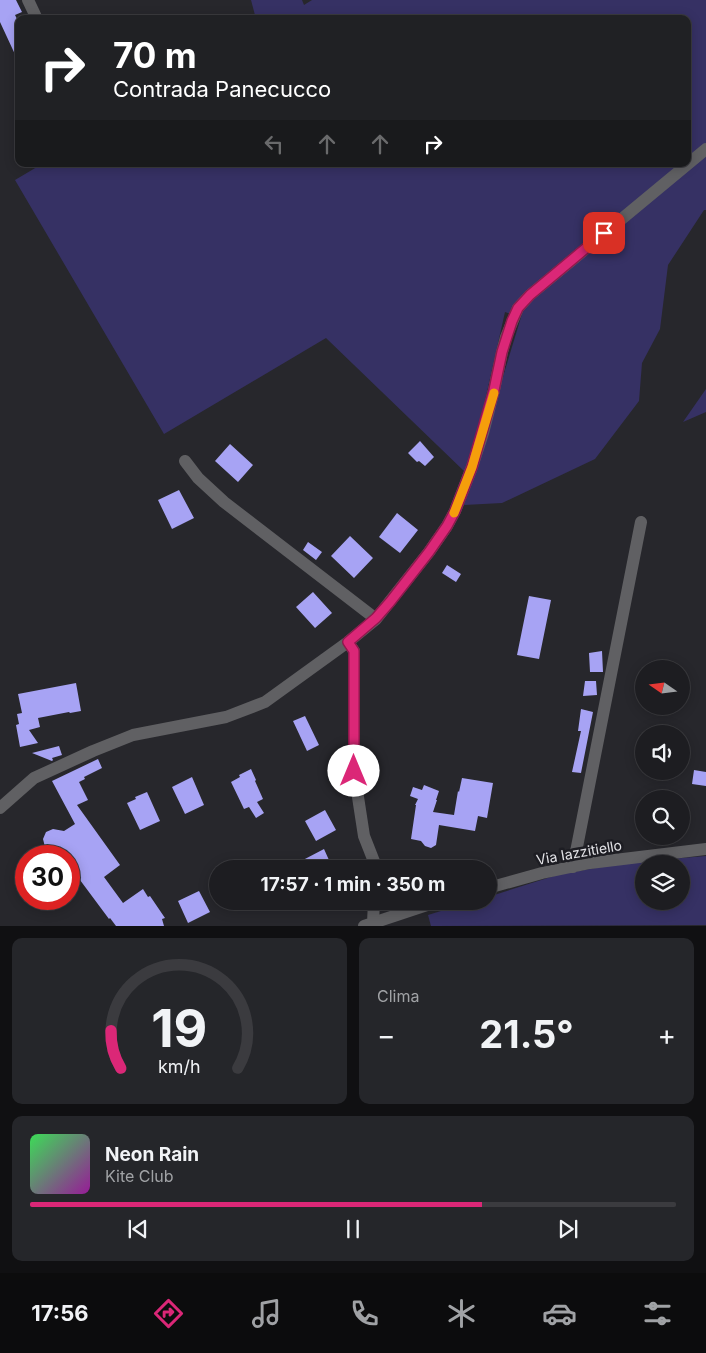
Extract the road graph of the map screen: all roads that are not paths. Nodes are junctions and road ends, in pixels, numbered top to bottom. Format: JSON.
{"nodes":[{"id":1,"x":28,"y":0,"type":"edge"},
{"id":2,"x":35,"y":15,"type":"edge"},
{"id":3,"x":706,"y":149,"type":"edge"},
{"id":4,"x":691,"y":161,"type":"edge"},
{"id":5,"x":684,"y":167,"type":"edge"},
{"id":6,"x":185,"y":461,"type":"dead end"},
{"id":7,"x":640,"y":522,"type":"dead end"},
{"id":8,"x":376,"y":618,"type":"junction"},
{"id":9,"x":348,"y":642,"type":"junction"},
{"id":10,"x":0,"y":808,"type":"edge"},
{"id":11,"x":706,"y":849,"type":"edge"},
{"id":12,"x":373,"y":860,"type":"edge"},
{"id":13,"x":572,"y":867,"type":"junction"},
{"id":14,"x":497,"y":886,"type":"edge"},
{"id":15,"x":374,"y":910,"type":"edge"},
{"id":16,"x":402,"y":910,"type":"edge"},
{"id":17,"x":375,"y":923,"type":"edge"}],
"edges":[{"from":1,"to":2,"type":"street"},
{"from":3,"to":4,"type":"street"},
{"from":5,"to":8,"type":"street"},
{"from":6,"to":8,"type":"street"},
{"from":7,"to":13,"type":"street"},
{"from":8,"to":9,"type":"street"},
{"from":9,"to":10,"type":"street"},
{"from":9,"to":12,"type":"street"},
{"from":11,"to":13,"type":"street","name":"Via Iazzitiello"},
{"from":13,"to":14,"type":"street","name":"Via Iazzitiello"},
{"from":15,"to":17,"type":"street"},
{"from":16,"to":17,"type":"street"}]}
